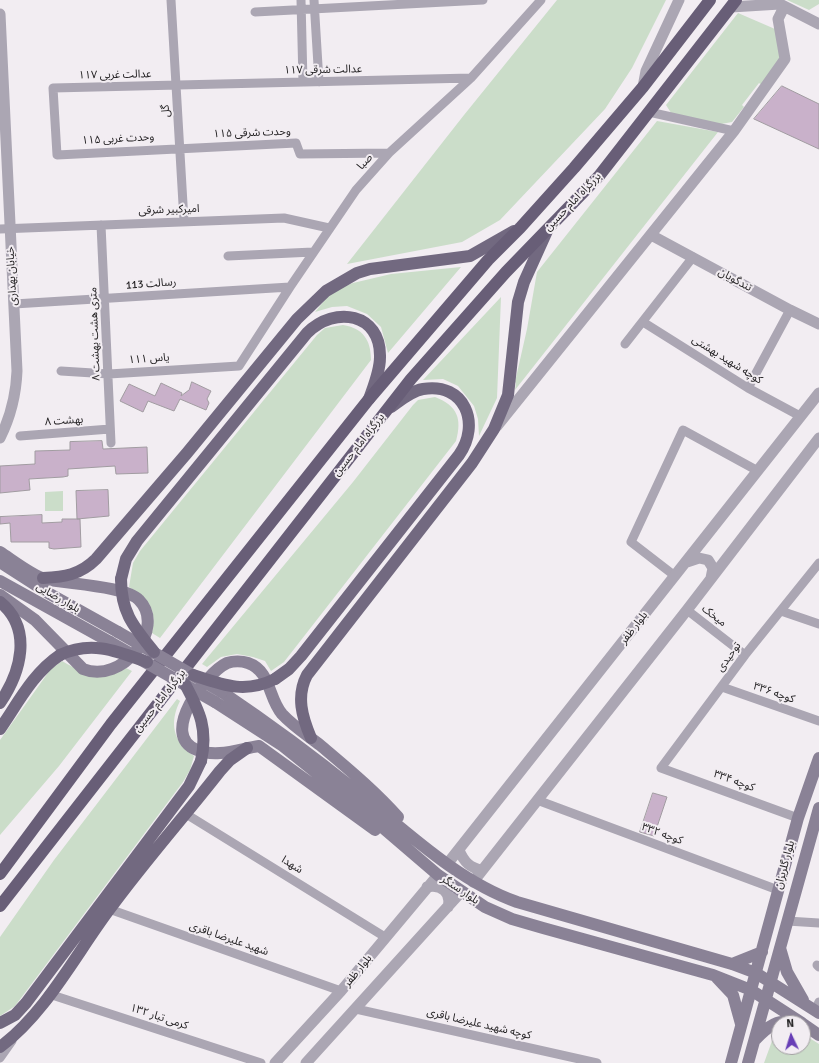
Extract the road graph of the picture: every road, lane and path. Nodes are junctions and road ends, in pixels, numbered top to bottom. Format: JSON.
{"nodes":[{"id":1,"x":171,"y":0,"type":"edge"},
{"id":2,"x":483,"y":0,"type":"edge"},
{"id":3,"x":541,"y":0,"type":"edge"},
{"id":4,"x":679,"y":0,"type":"edge"},
{"id":5,"x":710,"y":0,"type":"edge"},
{"id":6,"x":734,"y":3,"type":"edge"},
{"id":7,"x":314,"y":4,"type":"edge"},
{"id":8,"x":781,"y":4,"type":"edge"},
{"id":9,"x":301,"y":5,"type":"edge"},
{"id":10,"x":255,"y":12,"type":"dead end"},
{"id":11,"x":0,"y":14,"type":"edge"},
{"id":12,"x":819,"y":24,"type":"edge"},
{"id":13,"x":471,"y":78,"type":"junction"},
{"id":14,"x":303,"y":82,"type":"junction"},
{"id":15,"x":319,"y":82,"type":"junction"},
{"id":16,"x":177,"y":86,"type":"junction"},
{"id":17,"x":643,"y":87,"type":"junction"},
{"id":18,"x":2,"y":89,"type":"edge"},
{"id":19,"x":649,"y":112,"type":"junction"},
{"id":20,"x":734,"y":130,"type":"junction"},
{"id":21,"x":180,"y":148,"type":"junction"},
{"id":22,"x":389,"y":153,"type":"junction"},
{"id":23,"x":57,"y":155,"type":"joint"},
{"id":24,"x":184,"y":221,"type":"junction"},
{"id":25,"x":101,"y":225,"type":"junction"},
{"id":26,"x":5,"y":228,"type":"edge"},
{"id":27,"x":329,"y":228,"type":"junction"},
{"id":28,"x":520,"y":228,"type":"junction"},
{"id":29,"x":548,"y":228,"type":"junction"},
{"id":30,"x":651,"y":235,"type":"junction"},
{"id":31,"x":313,"y":252,"type":"junction"},
{"id":32,"x":228,"y":256,"type":"dead end"},
{"id":33,"x":693,"y":257,"type":"junction"},
{"id":34,"x":290,"y":287,"type":"junction"},
{"id":35,"x":106,"y":299,"type":"junction"},
{"id":36,"x":14,"y":304,"type":"junction"},
{"id":37,"x":790,"y":310,"type":"junction"},
{"id":38,"x":642,"y":322,"type":"junction"},
{"id":39,"x":819,"y":324,"type":"edge"},
{"id":40,"x":625,"y":344,"type":"dead end"},
{"id":41,"x":239,"y":366,"type":"joint"},
{"id":42,"x":61,"y":371,"type":"dead end"},
{"id":43,"x":109,"y":374,"type":"junction"},
{"id":44,"x":748,"y":388,"type":"junction"},
{"id":45,"x":819,"y":393,"type":"edge"},
{"id":46,"x":369,"y":399,"type":"junction"},
{"id":47,"x":387,"y":410,"type":"junction"},
{"id":48,"x":800,"y":416,"type":"junction"},
{"id":49,"x":110,"y":429,"type":"junction"},
{"id":50,"x":491,"y":435,"type":"junction"},
{"id":51,"x":20,"y":436,"type":"dead end"},
{"id":52,"x":0,"y":438,"type":"edge"},
{"id":53,"x":819,"y":438,"type":"edge"},
{"id":54,"x":111,"y":443,"type":"dead end"},
{"id":55,"x":758,"y":471,"type":"junction"},
{"id":56,"x":0,"y":552,"type":"edge"},
{"id":57,"x":0,"y":562,"type":"edge"},
{"id":58,"x":687,"y":562,"type":"junction"},
{"id":59,"x":819,"y":563,"type":"edge"},
{"id":60,"x":675,"y":576,"type":"junction"},
{"id":61,"x":43,"y":578,"type":"junction"},
{"id":62,"x":710,"y":580,"type":"junction"},
{"id":63,"x":0,"y":581,"type":"edge"},
{"id":64,"x":0,"y":595,"type":"edge"},
{"id":65,"x":0,"y":602,"type":"edge"},
{"id":66,"x":687,"y":610,"type":"junction"},
{"id":67,"x":781,"y":611,"type":"junction"},
{"id":68,"x":819,"y":624,"type":"edge"},
{"id":69,"x":745,"y":655,"type":"junction"},
{"id":70,"x":150,"y":657,"type":"junction"},
{"id":71,"x":189,"y":680,"type":"junction"},
{"id":72,"x":722,"y":687,"type":"junction"},
{"id":73,"x":218,"y":697,"type":"junction"},
{"id":74,"x":0,"y":703,"type":"edge"},
{"id":75,"x":819,"y":721,"type":"edge"},
{"id":76,"x":0,"y":729,"type":"edge"},
{"id":77,"x":311,"y":738,"type":"junction"},
{"id":78,"x":248,"y":748,"type":"junction"},
{"id":79,"x":819,"y":758,"type":"edge"},
{"id":80,"x":661,"y":768,"type":"joint"},
{"id":81,"x":537,"y":800,"type":"junction"},
{"id":82,"x":818,"y":813,"type":"edge"},
{"id":83,"x":186,"y":814,"type":"junction"},
{"id":84,"x":798,"y":818,"type":"junction"},
{"id":85,"x":424,"y":846,"type":"junction"},
{"id":86,"x":459,"y":850,"type":"junction"},
{"id":87,"x":416,"y":857,"type":"junction"},
{"id":88,"x":448,"y":863,"type":"junction"},
{"id":89,"x":482,"y":870,"type":"junction"},
{"id":90,"x":0,"y":874,"type":"edge"},
{"id":91,"x":438,"y":875,"type":"junction"},
{"id":92,"x":473,"y":882,"type":"junction"},
{"id":93,"x":427,"y":887,"type":"junction"},
{"id":94,"x":778,"y":890,"type":"junction"},
{"id":95,"x":461,"y":892,"type":"junction"},
{"id":96,"x":0,"y":906,"type":"edge"},
{"id":97,"x":448,"y":907,"type":"junction"},
{"id":98,"x":109,"y":909,"type":"junction"},
{"id":99,"x":787,"y":921,"type":"junction"},
{"id":100,"x":819,"y":923,"type":"edge"},
{"id":101,"x":385,"y":937,"type":"junction"},
{"id":102,"x":780,"y":946,"type":"junction"},
{"id":103,"x":762,"y":952,"type":"junction"},
{"id":104,"x":732,"y":964,"type":"junction"},
{"id":105,"x":756,"y":973,"type":"junction"},
{"id":106,"x":713,"y":974,"type":"junction"},
{"id":107,"x":770,"y":981,"type":"junction"},
{"id":108,"x":751,"y":990,"type":"junction"},
{"id":109,"x":341,"y":991,"type":"junction"},
{"id":110,"x":50,"y":994,"type":"junction"},
{"id":111,"x":766,"y":999,"type":"junction"},
{"id":112,"x":815,"y":1007,"type":"edge"},
{"id":113,"x":356,"y":1009,"type":"junction"},
{"id":114,"x":789,"y":1015,"type":"edge"},
{"id":115,"x":0,"y":1023,"type":"edge"},
{"id":116,"x":771,"y":1025,"type":"edge"},
{"id":117,"x":741,"y":1027,"type":"junction"},
{"id":118,"x":17,"y":1033,"type":"junction"},
{"id":119,"x":753,"y":1042,"type":"junction"},
{"id":120,"x":0,"y":1047,"type":"edge"},
{"id":121,"x":0,"y":1058,"type":"edge"},
{"id":122,"x":261,"y":1063,"type":"edge"},
{"id":123,"x":275,"y":1063,"type":"edge"},
{"id":124,"x":306,"y":1063,"type":"edge"},
{"id":125,"x":597,"y":1063,"type":"edge"},
{"id":126,"x":731,"y":1063,"type":"edge"},
{"id":127,"x":748,"y":1063,"type":"edge"}],
"edges":[{"from":1,"to":16,"type":"street","name":"گل"},
{"from":2,"to":7,"type":"street"},
{"from":3,"to":13,"type":"street","name":"صبا"},
{"from":4,"to":17,"type":"street"},
{"from":5,"to":17,"type":"highway","name":"بزرگراه امام حسین"},
{"from":6,"to":8,"type":"street"},
{"from":6,"to":19,"type":"highway","name":"بزرگراه امام حسین"},
{"from":7,"to":9,"type":"street"},
{"from":7,"to":15,"type":"street"},
{"from":8,"to":12,"type":"street"},
{"from":8,"to":20,"type":"street"},
{"from":9,"to":10,"type":"street"},
{"from":9,"to":14,"type":"street"},
{"from":11,"to":18,"type":"street","name":"خیابان بهداری"},
{"from":13,"to":15,"type":"street","name":"۱۱۷ عدالت شرقی"},
{"from":13,"to":22,"type":"street","name":"صبا"},
{"from":14,"to":15,"type":"street","name":"۱۱۷ عدالت شرقی"},
{"from":14,"to":16,"type":"street","name":"۱۱۷ عدالت شرقی"},
{"from":16,"to":21,"type":"street","name":"گل"},
{"from":16,"to":23,"type":"street","name":"۱۱۷ عدالت غربی"},
{"from":17,"to":28,"type":"highway","name":"بزرگراه امام حسین"},
{"from":18,"to":26,"type":"street","name":"خیابان بهداری"},
{"from":19,"to":20,"type":"street"},
{"from":19,"to":29,"type":"highway","name":"بزرگراه امام حسین"},
{"from":20,"to":30,"type":"street"},
{"from":21,"to":22,"type":"street","name":"۱۱۵ وحدت شرقی"},
{"from":21,"to":23,"type":"street","name":"۱۱۵ وحدت غربی"},
{"from":21,"to":24,"type":"street","name":"گل"},
{"from":22,"to":27,"type":"street","name":"صبا"},
{"from":24,"to":25,"type":"street","name":"امیرکبیر شرقی"},
{"from":24,"to":27,"type":"street","name":"امیرکبیر شرقی"},
{"from":25,"to":26,"type":"street","name":"امیرکبیر شرقی"},
{"from":25,"to":35,"type":"street","name":"۸ متری هشت بهشت"},
{"from":26,"to":36,"type":"street","name":"خیابان بهداری"},
{"from":27,"to":31,"type":"street","name":"صبا"},
{"from":28,"to":46,"type":"highway","name":"بزرگراه امام حسین"},
{"from":28,"to":61,"type":"main road"},
{"from":29,"to":47,"type":"highway","name":"بزرگراه امام حسین"},
{"from":29,"to":50,"type":"main road"},
{"from":30,"to":33,"type":"street","name":"تندگویان"},
{"from":30,"to":50,"type":"street"},
{"from":31,"to":32,"type":"street"},
{"from":31,"to":34,"type":"street","name":"صبا"},
{"from":33,"to":37,"type":"street","name":"تندگویان"},
{"from":33,"to":38,"type":"street"},
{"from":34,"to":35,"type":"street","name":"رسالت 113"},
{"from":34,"to":41,"type":"street","name":"صبا"},
{"from":35,"to":36,"type":"street","name":"رسالت 113"},
{"from":35,"to":43,"type":"street","name":"۸ متری هشت بهشت"},
{"from":36,"to":52,"type":"street","name":"خیابان بهداری"},
{"from":37,"to":39,"type":"street","name":"تندگویان"},
{"from":37,"to":44,"type":"street"},
{"from":38,"to":40,"type":"street"},
{"from":38,"to":44,"type":"street","name":"کوچه شهید بهشتی"},
{"from":41,"to":43,"type":"street","name":"یاس ۱۱۱"},
{"from":42,"to":43,"type":"street","name":"یاس ۱۱۱"},
{"from":43,"to":49,"type":"street","name":"۸ متری هشت بهشت"},
{"from":44,"to":48,"type":"street","name":"کوچه شهید بهشتی"},
{"from":45,"to":48,"type":"street","name":"بلوار ظفر"},
{"from":46,"to":70,"type":"main road","bridge":true},
{"from":46,"to":90,"type":"highway","name":"بزرگراه امام حسین"},
{"from":47,"to":71,"type":"main road","bridge":true},
{"from":47,"to":96,"type":"highway","name":"بزرگراه امام حسین"},
{"from":48,"to":55,"type":"street","name":"بلوار ظفر"},
{"from":49,"to":51,"type":"street","name":"۸ بهشت"},
{"from":49,"to":54,"type":"street","name":"۸ متری هشت بهشت"},
{"from":50,"to":77,"type":"main road"},
{"from":53,"to":62,"type":"street"},
{"from":55,"to":58,"type":"street","name":"بلوار ظفر"},
{"from":55,"to":60,"type":"street"},
{"from":56,"to":61,"type":"main road"},
{"from":57,"to":70,"type":"main road","name":"بلوار رضایی","bridge":true},
{"from":58,"to":60,"type":"street","name":"بلوار ظفر"},
{"from":58,"to":62,"type":"street"},
{"from":59,"to":67,"type":"street","name":"توحیدی"},
{"from":60,"to":86,"type":"street","name":"بلوار ظفر"},
{"from":61,"to":64,"type":"main road"},
{"from":62,"to":66,"type":"street"},
{"from":63,"to":70,"type":"main road","name":"بلوار رضایی","bridge":true},
{"from":65,"to":74,"type":"main road"},
{"from":66,"to":69,"type":"street","name":"میخک"},
{"from":66,"to":81,"type":"street"},
{"from":67,"to":68,"type":"street"},
{"from":67,"to":69,"type":"street","name":"توحیدی"},
{"from":69,"to":72,"type":"street","name":"توحیدی"},
{"from":70,"to":71,"type":"main road","bridge":true},
{"from":70,"to":76,"type":"main road","bridge":true},
{"from":71,"to":73,"type":"main road","bridge":true},
{"from":71,"to":115,"type":"main road","bridge":true},
{"from":72,"to":75,"type":"street","name":"کوچه ۳۳۶"},
{"from":72,"to":80,"type":"street","name":"توحیدی"},
{"from":73,"to":85,"type":"main road","name":"بلوار سنگر"},
{"from":73,"to":87,"type":"main road","name":"بلوار سنگر"},
{"from":77,"to":78,"type":"main road"},
{"from":77,"to":85,"type":"main road"},
{"from":78,"to":83,"type":"main road"},
{"from":78,"to":87,"type":"main road"},
{"from":79,"to":84,"type":"main road","name":"بلوار گلریزان"},
{"from":80,"to":84,"type":"street","name":"کوچه ۳۳۴"},
{"from":81,"to":89,"type":"street"},
{"from":81,"to":94,"type":"street","name":"کوچه ۳۳۲"},
{"from":82,"to":99,"type":"main road","name":"بلوار گلریزان"},
{"from":83,"to":98,"type":"main road"},
{"from":83,"to":101,"type":"street","name":"شهدا"},
{"from":84,"to":94,"type":"main road","name":"بلوار گلریزان"},
{"from":85,"to":88,"type":"main road","name":"بلوار سنگر"},
{"from":86,"to":88,"type":"street","name":"بلوار ظفر"},
{"from":86,"to":89,"type":"street"},
{"from":87,"to":91,"type":"main road","name":"بلوار سنگر"},
{"from":88,"to":92,"type":"main road","name":"بلوار سنگر"},
{"from":89,"to":92,"type":"street"},
{"from":91,"to":93,"type":"street","name":"بلوار ظفر"},
{"from":91,"to":95,"type":"main road","name":"بلوار سنگر"},
{"from":92,"to":104,"type":"main road","name":"بلوار سنگر"},
{"from":93,"to":97,"type":"street"},
{"from":93,"to":101,"type":"street","name":"بلوار ظفر"},
{"from":94,"to":103,"type":"main road","name":"بلوار گلریزان"},
{"from":95,"to":97,"type":"street","name":"بلوار ظفر"},
{"from":95,"to":106,"type":"main road","name":"بلوار سنگر"},
{"from":97,"to":113,"type":"street","name":"بلوار ظفر"},
{"from":98,"to":109,"type":"street","name":"شهید علیرضا باقری"},
{"from":98,"to":110,"type":"main road"},
{"from":99,"to":100,"type":"street"},
{"from":99,"to":102,"type":"main road","name":"بلوار گلریزان"},
{"from":101,"to":109,"type":"street","name":"بلوار ظفر"},
{"from":102,"to":107,"type":"main road","name":"بلوار گلریزان"},
{"from":102,"to":112,"type":"main road"},
{"from":103,"to":104,"type":"main road"},
{"from":103,"to":105,"type":"main road","name":"بلوار گلریزان"},
{"from":104,"to":105,"type":"main road","name":"بلوار سنگر"},
{"from":105,"to":107,"type":"main road","name":"بلوار سنگر"},
{"from":105,"to":108,"type":"main road","name":"بلوار گلریزان"},
{"from":106,"to":108,"type":"main road","name":"بلوار سنگر"},
{"from":106,"to":117,"type":"main road"},
{"from":107,"to":111,"type":"main road","name":"بلوار گلریزان"},
{"from":107,"to":112,"type":"main road","name":"بلوار سنگر"},
{"from":108,"to":111,"type":"main road","name":"بلوار سنگر"},
{"from":108,"to":117,"type":"main road","name":"بلوار گلریزان"},
{"from":109,"to":123,"type":"street","name":"بلوار ظفر"},
{"from":110,"to":118,"type":"main road"},
{"from":110,"to":122,"type":"street","name":"کرمی تبار ۱۳۲"},
{"from":111,"to":114,"type":"main road","name":"بلوار سنگر"},
{"from":111,"to":119,"type":"main road","name":"بلوار گلریزان"},
{"from":113,"to":124,"type":"street","name":"بلوار ظفر"},
{"from":113,"to":125,"type":"street","name":"کوچه شهید علیرضا باقری"},
{"from":116,"to":119,"type":"main road"},
{"from":117,"to":126,"type":"main road","name":"بلوار گلریزان"},
{"from":118,"to":120,"type":"main road"},
{"from":118,"to":121,"type":"street"},
{"from":119,"to":127,"type":"main road","name":"بلوار گلریزان"}]}
